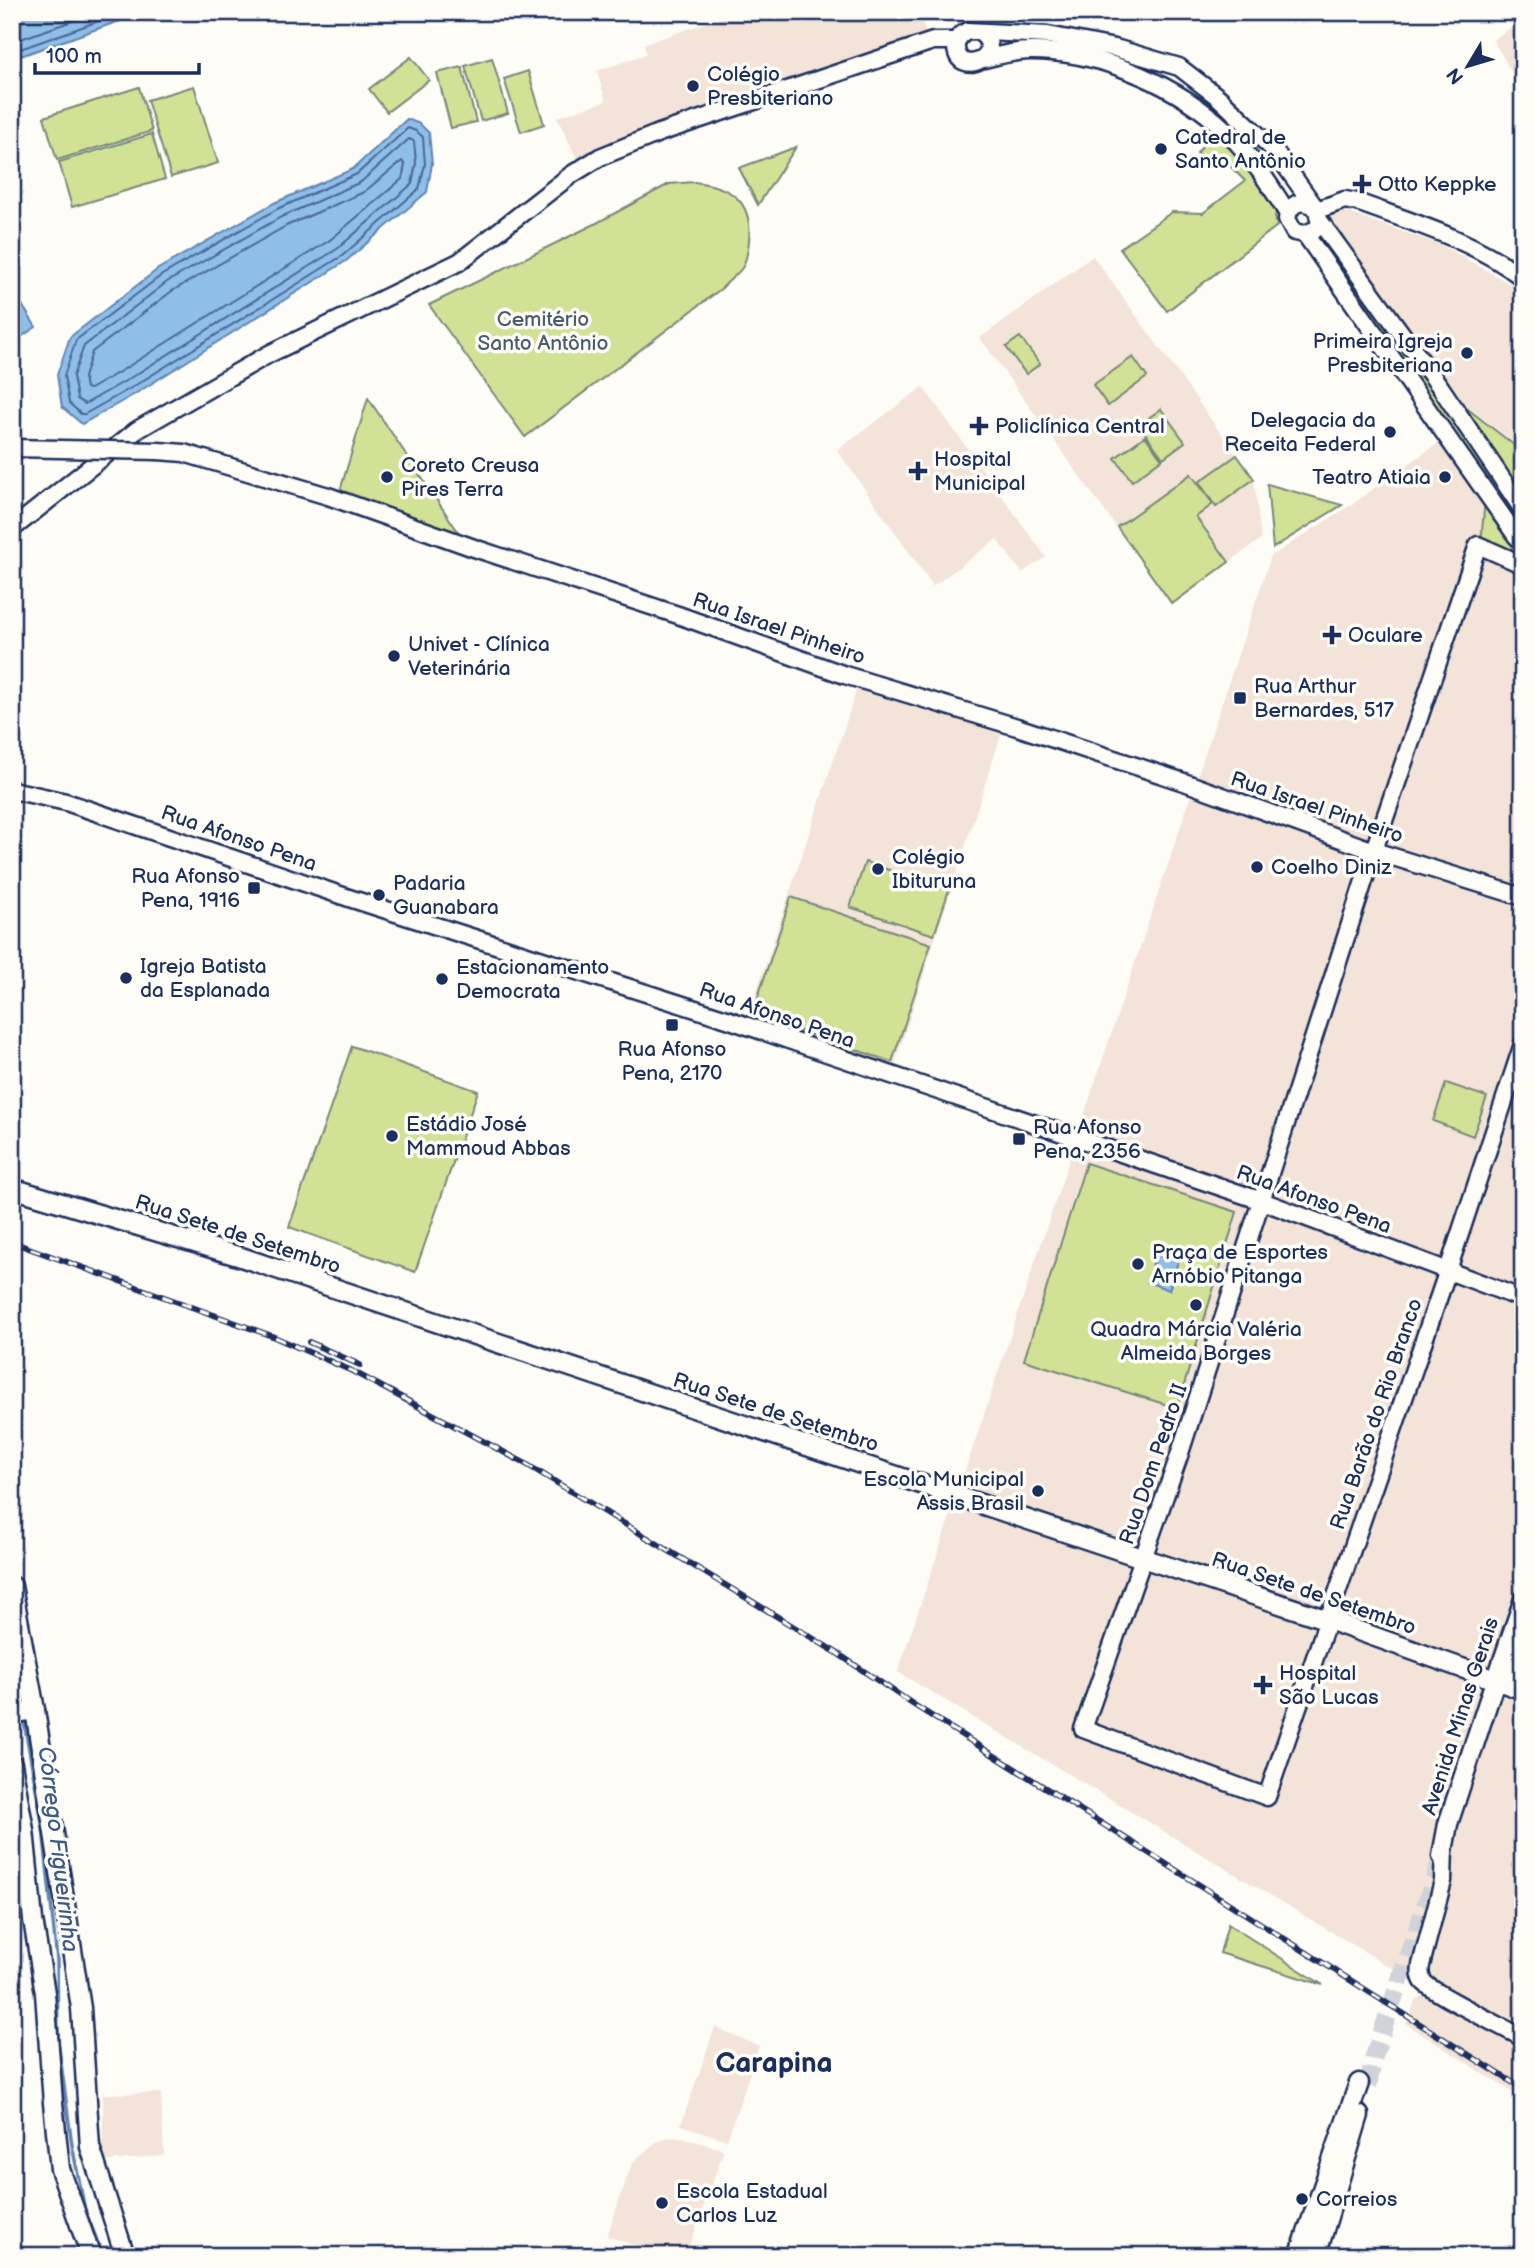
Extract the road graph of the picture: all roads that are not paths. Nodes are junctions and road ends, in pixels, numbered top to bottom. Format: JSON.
{"nodes":[{"id":1,"x":979,"y":32,"type":"junction"},
{"id":2,"x":957,"y":41,"type":"junction"},
{"id":3,"x":984,"y":59,"type":"junction"},
{"id":4,"x":1316,"y":212,"type":"junction"},
{"id":5,"x":1288,"y":214,"type":"junction"},
{"id":6,"x":1305,"y":234,"type":"junction"},
{"id":7,"x":1523,"y":278,"type":"edge"},
{"id":8,"x":1437,"y":383,"type":"junction"},
{"id":9,"x":1413,"y":392,"type":"junction"},
{"id":10,"x":12,"y":448,"type":"edge"},
{"id":11,"x":1523,"y":510,"type":"edge"},
{"id":12,"x":12,"y":529,"type":"edge"},
{"id":13,"x":1520,"y":535,"type":"edge"},
{"id":14,"x":1522,"y":564,"type":"edge"},
{"id":15,"x":12,"y":790,"type":"edge"},
{"id":16,"x":1374,"y":850,"type":"junction"},
{"id":17,"x":1523,"y":897,"type":"edge"},
{"id":18,"x":1523,"y":1044,"type":"edge"},
{"id":19,"x":12,"y":1188,"type":"edge"},
{"id":20,"x":1262,"y":1201,"type":"junction"},
{"id":21,"x":1448,"y":1270,"type":"junction"},
{"id":22,"x":1523,"y":1299,"type":"edge"},
{"id":23,"x":1143,"y":1559,"type":"junction"},
{"id":24,"x":12,"y":1587,"type":"edge"},
{"id":25,"x":1523,"y":1599,"type":"edge"},
{"id":26,"x":1328,"y":1620,"type":"junction"},
{"id":27,"x":1523,"y":1637,"type":"edge"},
{"id":28,"x":1508,"y":1685,"type":"edge"},
{"id":29,"x":35,"y":1710,"type":"junction"},
{"id":30,"x":12,"y":1714,"type":"edge"},
{"id":31,"x":12,"y":1764,"type":"edge"},
{"id":32,"x":1267,"y":1797,"type":"joint"},
{"id":33,"x":1443,"y":1851,"type":"joint"},
{"id":34,"x":1523,"y":2038,"type":"edge"},
{"id":35,"x":91,"y":2256,"type":"edge"},
{"id":36,"x":125,"y":2256,"type":"edge"},
{"id":37,"x":1299,"y":2256,"type":"edge"},
{"id":38,"x":1316,"y":2256,"type":"edge"}],
"edges":[{"from":1,"to":2,"type":"street"},
{"from":1,"to":3,"type":"street"},
{"from":1,"to":4,"type":"street"},
{"from":2,"to":3,"type":"street"},
{"from":2,"to":12,"type":"street"},
{"from":3,"to":5,"type":"street"},
{"from":4,"to":5,"type":"street"},
{"from":4,"to":6,"type":"street"},
{"from":4,"to":7,"type":"street"},
{"from":4,"to":8,"type":"street"},
{"from":5,"to":6,"type":"street"},
{"from":6,"to":9,"type":"street"},
{"from":8,"to":9,"type":"street"},
{"from":8,"to":11,"type":"street"},
{"from":9,"to":13,"type":"street"},
{"from":10,"to":16,"type":"street","name":"Rua Israel Pinheiro","bridge":true},
{"from":13,"to":14,"type":"street"},
{"from":14,"to":16,"type":"street","name":"Rua Dom Pedro II"},
{"from":15,"to":20,"type":"street","name":"Rua Afonso Pena"},
{"from":16,"to":17,"type":"street","name":"Rua Israel Pinheiro"},
{"from":16,"to":20,"type":"street","name":"Rua Dom Pedro II"},
{"from":18,"to":21,"type":"street","name":"Rua Barão do Rio Branco"},
{"from":19,"to":23,"type":"main road","name":"Rua Sete de Setembro"},
{"from":20,"to":21,"type":"street","name":"Rua Afonso Pena"},
{"from":20,"to":23,"type":"street","name":"Rua Dom Pedro II"},
{"from":21,"to":22,"type":"street","name":"Rua Afonso Pena"},
{"from":21,"to":26,"type":"street","name":"Rua Barão do Rio Branco"},
{"from":23,"to":26,"type":"main road","name":"Rua Sete de Setembro"},
{"from":23,"to":32,"type":"street","name":"Rua Dom Pedro II"},
{"from":24,"to":29,"type":"main road"},
{"from":25,"to":28,"type":"street","name":"Avenida Minas Gerais"},
{"from":26,"to":28,"type":"main road","name":"Rua Sete de Setembro"},
{"from":26,"to":32,"type":"street","name":"Rua Barão do Rio Branco"},
{"from":27,"to":28,"type":"street","name":"Avenida Minas Gerais"},
{"from":28,"to":33,"type":"main road","name":"Avenida Minas Gerais"},
{"from":29,"to":30,"type":"main road"},
{"from":29,"to":36,"type":"main road"},
{"from":31,"to":35,"type":"main road"},
{"from":33,"to":34,"type":"street","name":"Avenida Minas Gerais"},
{"from":37,"to":38,"type":"main road"}]}
